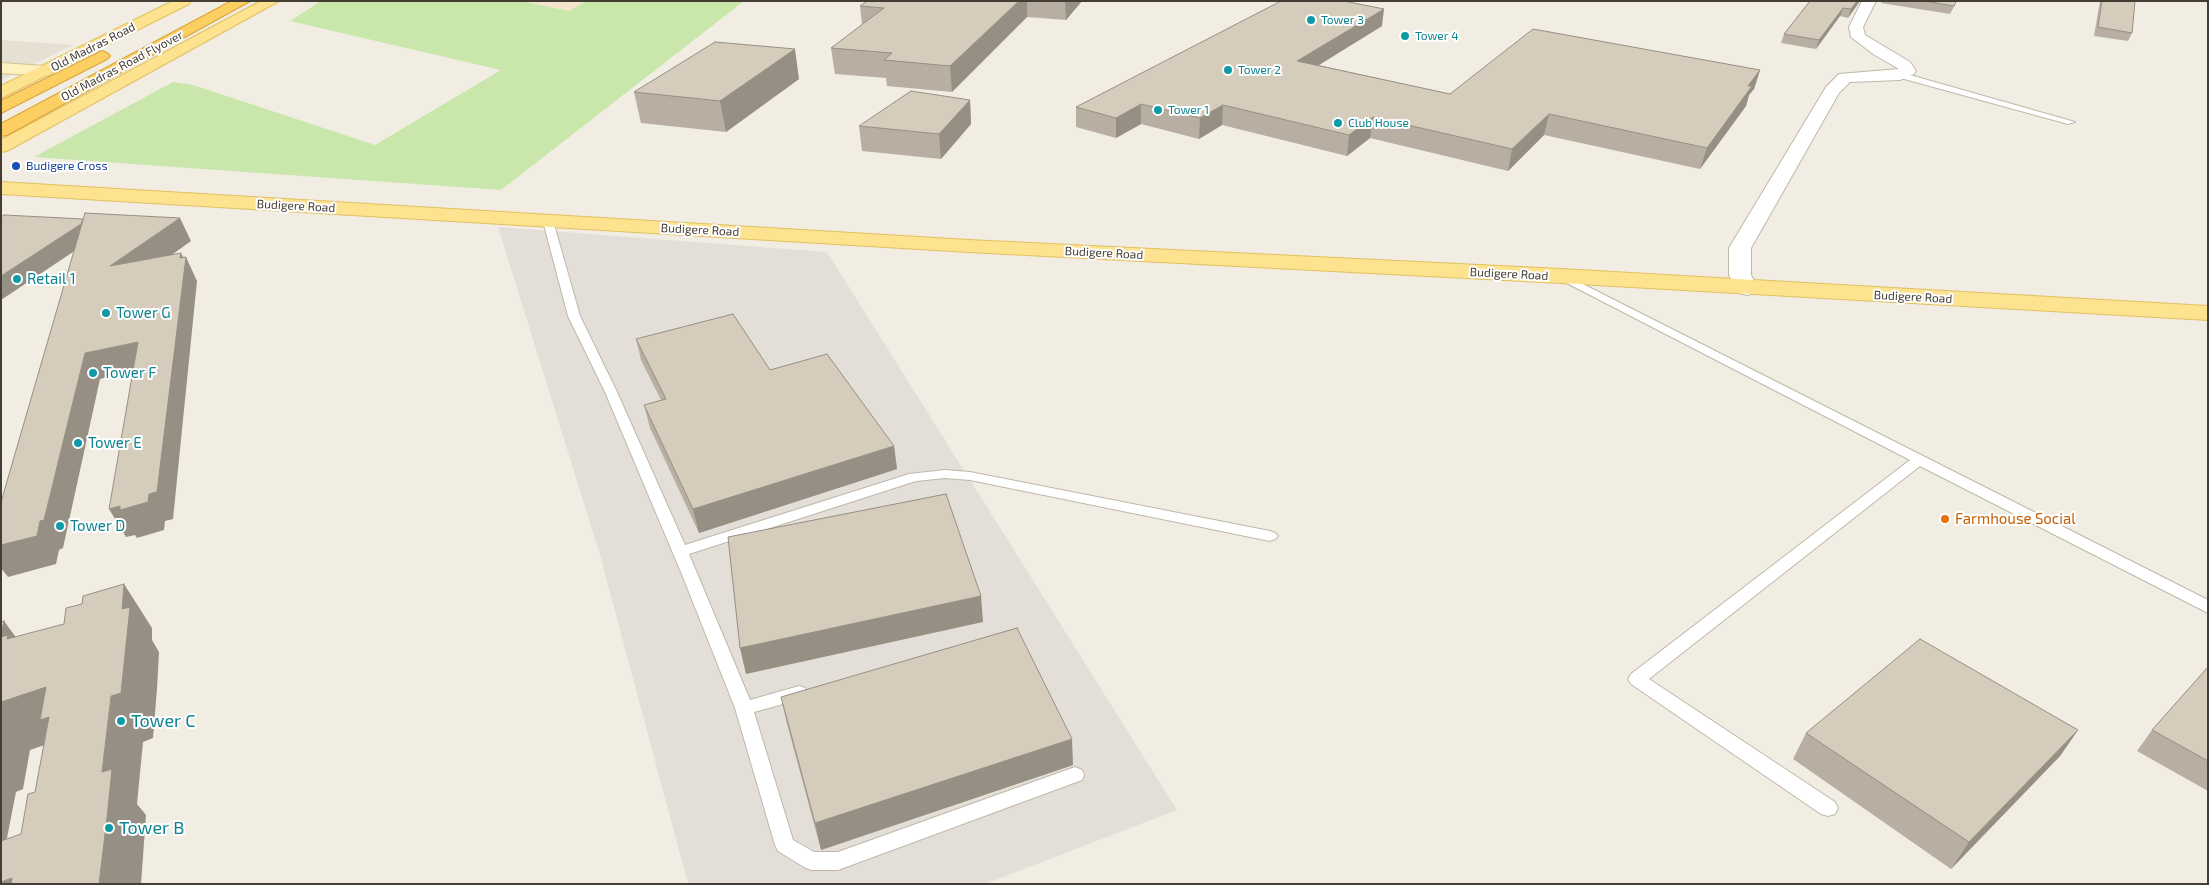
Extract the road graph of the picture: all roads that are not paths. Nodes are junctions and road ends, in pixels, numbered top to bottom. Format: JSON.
{"nodes":[{"id":1,"x":184,"y":1,"type":"edge"},
{"id":2,"x":214,"y":1,"type":"edge"},
{"id":3,"x":243,"y":1,"type":"edge"},
{"id":4,"x":272,"y":1,"type":"edge"},
{"id":5,"x":1866,"y":2,"type":"edge"},
{"id":6,"x":1,"y":68,"type":"edge"},
{"id":7,"x":45,"y":71,"type":"junction"},
{"id":8,"x":1900,"y":75,"type":"junction"},
{"id":9,"x":1,"y":93,"type":"edge"},
{"id":10,"x":1,"y":108,"type":"edge"},
{"id":11,"x":2071,"y":122,"type":"dead end"},
{"id":12,"x":1,"y":131,"type":"edge"},
{"id":13,"x":1,"y":148,"type":"edge"},
{"id":14,"x":1,"y":175,"type":"edge"},
{"id":15,"x":1,"y":188,"type":"edge"},
{"id":16,"x":548,"y":220,"type":"junction"},
{"id":17,"x":1561,"y":276,"type":"junction"},
{"id":18,"x":1743,"y":281,"type":"junction"},
{"id":19,"x":2208,"y":296,"type":"edge"},
{"id":20,"x":2208,"y":313,"type":"edge"},
{"id":21,"x":1919,"y":460,"type":"junction"},
{"id":22,"x":1270,"y":536,"type":"dead end"},
{"id":23,"x":680,"y":552,"type":"junction"},
{"id":24,"x":2208,"y":607,"type":"edge"},
{"id":25,"x":820,"y":687,"type":"edge"},
{"id":26,"x":744,"y":708,"type":"junction"},
{"id":27,"x":1075,"y":775,"type":"dead end"},
{"id":28,"x":1828,"y":808,"type":"dead end"}],
"edges":[{"from":1,"to":7,"type":"main road","name":"Old Madras Road"},
{"from":2,"to":10,"type":"highway","name":"Old Madras Road Flyover"},
{"from":3,"to":12,"type":"highway","name":"Old Madras Road Flyover"},
{"from":4,"to":13,"type":"main road"},
{"from":5,"to":8,"type":"street"},
{"from":6,"to":7,"type":"street"},
{"from":7,"to":9,"type":"main road","name":"Old Madras Road"},
{"from":8,"to":11,"type":"lane"},
{"from":8,"to":18,"type":"street"},
{"from":14,"to":18,"type":"main road","name":"Budigere Road"},
{"from":15,"to":16,"type":"main road","name":"Budigere Road"},
{"from":16,"to":17,"type":"main road","name":"Budigere Road"},
{"from":16,"to":23,"type":"lane"},
{"from":17,"to":18,"type":"main road","name":"Budigere Road"},
{"from":17,"to":21,"type":"lane"},
{"from":18,"to":19,"type":"main road","name":"Budigere Road"},
{"from":18,"to":20,"type":"main road","name":"Budigere Road"},
{"from":21,"to":24,"type":"lane"},
{"from":21,"to":28,"type":"lane"},
{"from":22,"to":23,"type":"lane"},
{"from":23,"to":26,"type":"lane"},
{"from":25,"to":26,"type":"lane"},
{"from":26,"to":27,"type":"lane"}]}
